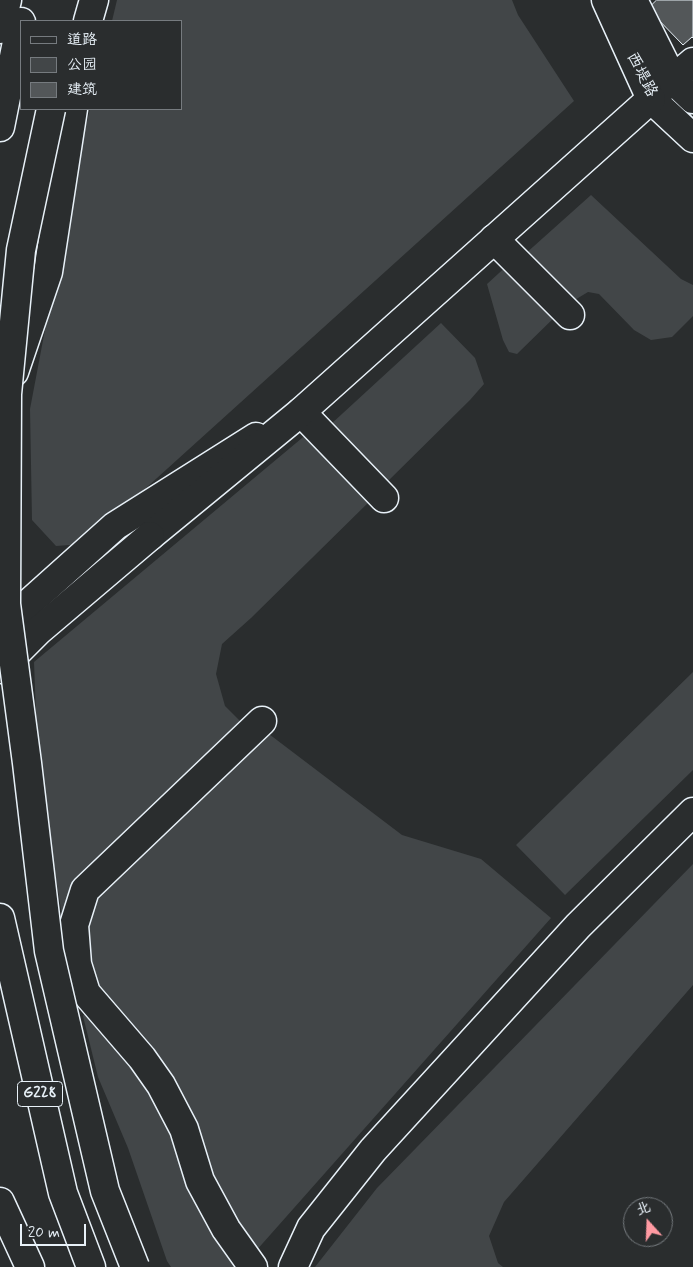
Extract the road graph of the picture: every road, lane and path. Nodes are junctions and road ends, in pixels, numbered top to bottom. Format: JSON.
{"nodes":[{"id":1,"x":7,"y":0,"type":"edge"},
{"id":2,"x":27,"y":0,"type":"edge"},
{"id":3,"x":74,"y":0,"type":"edge"},
{"id":4,"x":94,"y":0,"type":"edge"},
{"id":5,"x":606,"y":0,"type":"edge"},
{"id":6,"x":633,"y":0,"type":"edge"},
{"id":7,"x":22,"y":20,"type":"edge"},
{"id":8,"x":69,"y":20,"type":"edge"},
{"id":9,"x":88,"y":20,"type":"edge"},
{"id":10,"x":20,"y":27,"type":"edge"},
{"id":11,"x":0,"y":29,"type":"edge"},
{"id":12,"x":693,"y":62,"type":"edge"},
{"id":13,"x":672,"y":80,"type":"junction"},
{"id":14,"x":693,"y":98,"type":"edge"},
{"id":15,"x":651,"y":99,"type":"junction"},
{"id":16,"x":51,"y":110,"type":"edge"},
{"id":17,"x":72,"y":110,"type":"edge"},
{"id":18,"x":0,"y":127,"type":"edge"},
{"id":19,"x":693,"y":138,"type":"edge"},
{"id":20,"x":494,"y":239,"type":"junction"},
{"id":21,"x":570,"y":315,"type":"dead end"},
{"id":22,"x":7,"y":394,"type":"junction"},
{"id":23,"x":305,"y":408,"type":"junction"},
{"id":24,"x":384,"y":498,"type":"dead end"},
{"id":25,"x":0,"y":629,"type":"edge"},
{"id":26,"x":0,"y":669,"type":"edge"},
{"id":27,"x":262,"y":721,"type":"dead end"},
{"id":28,"x":693,"y":812,"type":"edge"},
{"id":29,"x":0,"y":918,"type":"edge"},
{"id":30,"x":0,"y":1202,"type":"edge"},
{"id":31,"x":30,"y":1267,"type":"edge"},
{"id":32,"x":91,"y":1267,"type":"edge"},
{"id":33,"x":135,"y":1267,"type":"edge"},
{"id":34,"x":253,"y":1267,"type":"edge"},
{"id":35,"x":293,"y":1267,"type":"edge"}],
"edges":[{"from":1,"to":11,"type":"main road"},
{"from":2,"to":7,"type":"main road"},
{"from":3,"to":8,"type":"main road"},
{"from":4,"to":9,"type":"main road"},
{"from":5,"to":15,"type":"main road","name":"西堤路"},
{"from":6,"to":13,"type":"main road","name":"西堤路"},
{"from":10,"to":18,"type":"main road"},
{"from":12,"to":13,"type":"main road"},
{"from":13,"to":14,"type":"main road","name":"西堤路"},
{"from":13,"to":15,"type":"main road"},
{"from":15,"to":19,"type":"main road","name":"西堤路"},
{"from":15,"to":20,"type":"main road"},
{"from":16,"to":22,"type":"main road","number":"G228","bridge":true},
{"from":17,"to":22,"type":"main road","bridge":true},
{"from":20,"to":21,"type":"main road"},
{"from":20,"to":23,"type":"main road"},
{"from":22,"to":33,"type":"main road","number":"G228","bridge":true},
{"from":23,"to":24,"type":"main road"},
{"from":23,"to":25,"type":"main road"},
{"from":23,"to":26,"type":"main road"},
{"from":27,"to":34,"type":"main road"},
{"from":28,"to":35,"type":"main road"},
{"from":29,"to":32,"type":"main road","number":"G228"},
{"from":30,"to":31,"type":"main road"}]}
